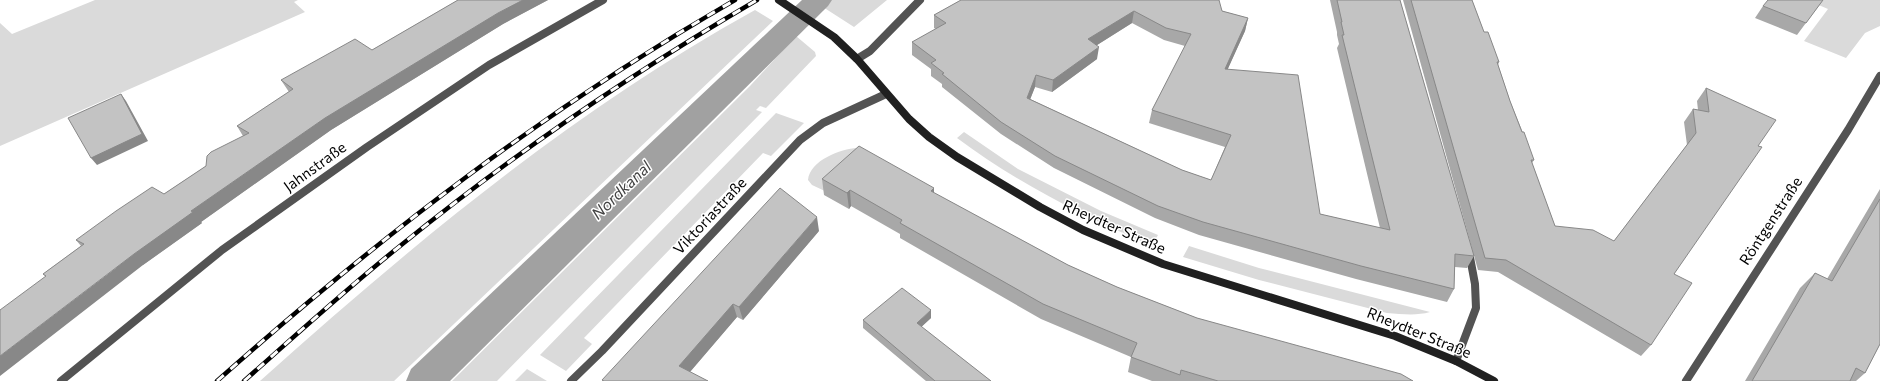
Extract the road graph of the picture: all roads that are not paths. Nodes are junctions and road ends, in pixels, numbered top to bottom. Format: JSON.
{"nodes":[{"id":1,"x":603,"y":0,"type":"edge"},
{"id":2,"x":779,"y":0,"type":"edge"},
{"id":3,"x":920,"y":0,"type":"edge"},
{"id":4,"x":857,"y":59,"type":"junction"},
{"id":5,"x":1880,"y":76,"type":"edge"},
{"id":6,"x":886,"y":94,"type":"junction"},
{"id":7,"x":1467,"y":246,"type":"edge"},
{"id":8,"x":1456,"y":360,"type":"junction"},
{"id":9,"x":60,"y":381,"type":"edge"},
{"id":10,"x":571,"y":381,"type":"edge"},
{"id":11,"x":1494,"y":381,"type":"edge"},
{"id":12,"x":1686,"y":381,"type":"edge"}],
"edges":[{"from":1,"to":9,"type":"street","name":"Jahnstraße"},
{"from":2,"to":4,"type":"main road","name":"Rheydter Straße"},
{"from":3,"to":4,"type":"street"},
{"from":4,"to":6,"type":"main road","name":"Rheydter Straße"},
{"from":5,"to":12,"type":"street","name":"Röntgenstraße"},
{"from":6,"to":8,"type":"main road","name":"Rheydter Straße"},
{"from":6,"to":10,"type":"street","name":"Viktoriastraße"},
{"from":7,"to":8,"type":"street"},
{"from":8,"to":11,"type":"main road","name":"Rheydter Straße"}]}
